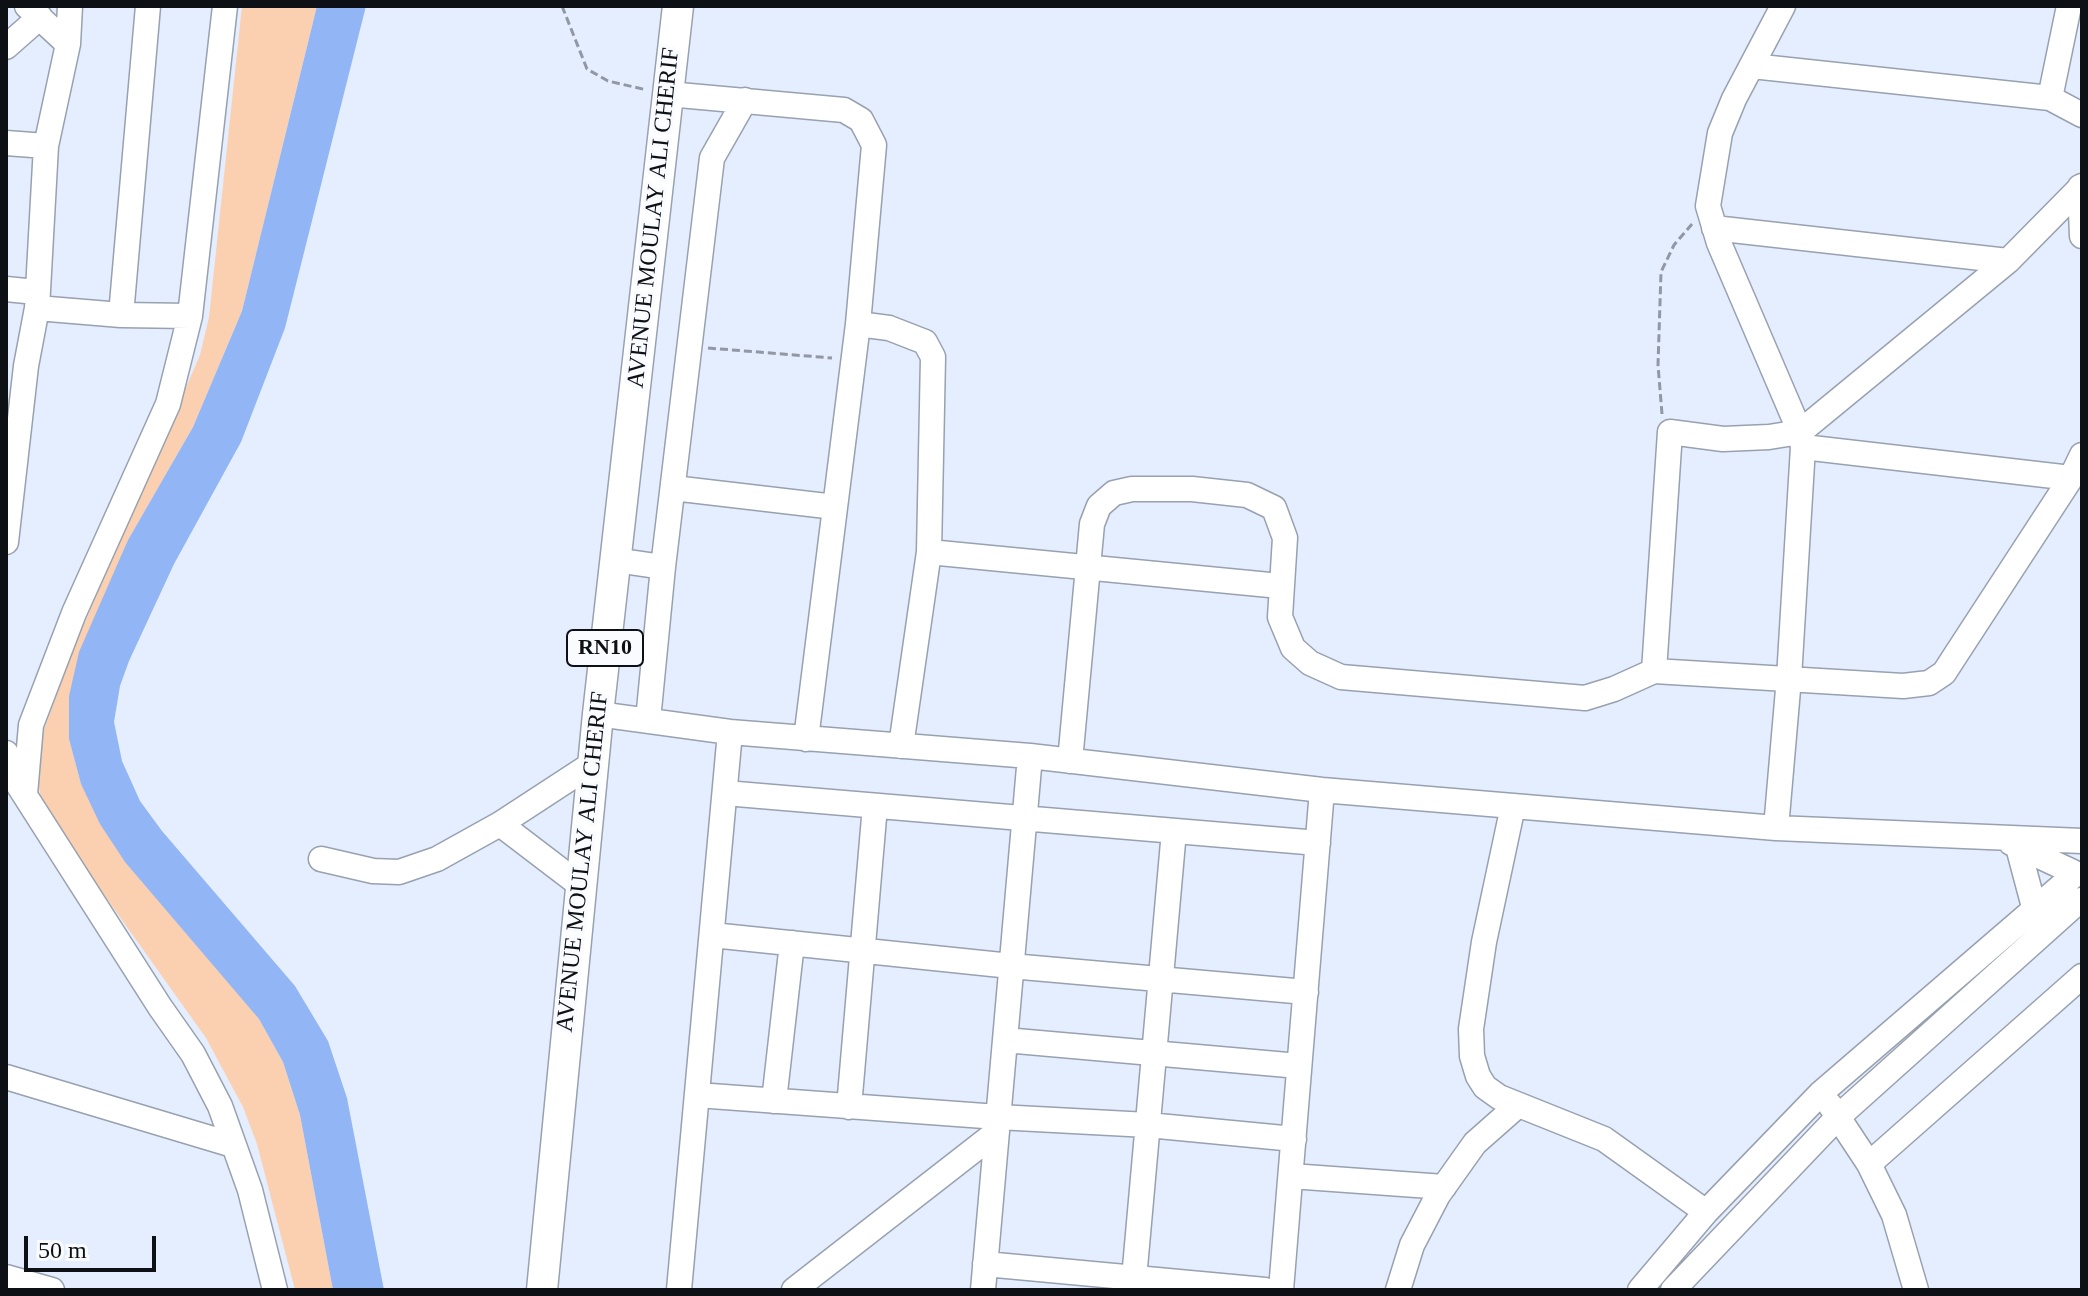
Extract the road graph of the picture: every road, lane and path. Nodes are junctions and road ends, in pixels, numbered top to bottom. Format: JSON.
{"nodes":[{"id":1,"x":70,"y":6,"type":"edge"},
{"id":2,"x":148,"y":6,"type":"edge"},
{"id":3,"x":225,"y":6,"type":"edge"},
{"id":4,"x":562,"y":6,"type":"edge"},
{"id":5,"x":678,"y":6,"type":"edge"},
{"id":6,"x":1783,"y":6,"type":"edge"},
{"id":7,"x":2069,"y":6,"type":"edge"},
{"id":8,"x":33,"y":12,"type":"edge"},
{"id":9,"x":68,"y":44,"type":"junction"},
{"id":10,"x":6,"y":47,"type":"edge"},
{"id":11,"x":1752,"y":66,"type":"junction"},
{"id":12,"x":668,"y":94,"type":"junction"},
{"id":13,"x":2050,"y":98,"type":"junction"},
{"id":14,"x":745,"y":100,"type":"junction"},
{"id":15,"x":2082,"y":115,"type":"edge"},
{"id":16,"x":6,"y":143,"type":"edge"},
{"id":17,"x":46,"y":146,"type":"junction"},
{"id":18,"x":2081,"y":186,"type":"edge"},
{"id":19,"x":1711,"y":217,"type":"junction"},
{"id":20,"x":2082,"y":236,"type":"edge"},
{"id":21,"x":2008,"y":261,"type":"junction"},
{"id":22,"x":6,"y":289,"type":"edge"},
{"id":23,"x":36,"y":300,"type":"junction"},
{"id":24,"x":121,"y":315,"type":"junction"},
{"id":25,"x":190,"y":316,"type":"junction"},
{"id":26,"x":858,"y":324,"type":"junction"},
{"id":27,"x":689,"y":346,"type":"junction"},
{"id":28,"x":854,"y":360,"type":"junction"},
{"id":29,"x":16,"y":365,"type":"edge"},
{"id":30,"x":1670,"y":432,"type":"junction"},
{"id":31,"x":1802,"y":440,"type":"junction"},
{"id":32,"x":2082,"y":455,"type":"edge"},
{"id":33,"x":2071,"y":478,"type":"junction"},
{"id":34,"x":673,"y":488,"type":"junction"},
{"id":35,"x":835,"y":507,"type":"junction"},
{"id":36,"x":7,"y":527,"type":"edge"},
{"id":37,"x":929,"y":552,"type":"junction"},
{"id":38,"x":615,"y":560,"type":"junction"},
{"id":39,"x":1086,"y":565,"type":"junction"},
{"id":40,"x":663,"y":567,"type":"junction"},
{"id":41,"x":1280,"y":586,"type":"junction"},
{"id":42,"x":1654,"y":671,"type":"junction"},
{"id":43,"x":1789,"y":678,"type":"junction"},
{"id":44,"x":598,"y":714,"type":"junction"},
{"id":45,"x":648,"y":720,"type":"junction"},
{"id":46,"x":730,"y":732,"type":"junction"},
{"id":47,"x":806,"y":739,"type":"junction"},
{"id":48,"x":901,"y":746,"type":"junction"},
{"id":49,"x":6,"y":753,"type":"edge"},
{"id":50,"x":1030,"y":756,"type":"junction"},
{"id":51,"x":1070,"y":761,"type":"junction"},
{"id":52,"x":595,"y":762,"type":"junction"},
{"id":53,"x":16,"y":786,"type":"edge"},
{"id":54,"x":1322,"y":790,"type":"junction"},
{"id":55,"x":725,"y":793,"type":"junction"},
{"id":56,"x":875,"y":806,"type":"junction"},
{"id":57,"x":1513,"y":806,"type":"junction"},
{"id":58,"x":1025,"y":819,"type":"junction"},
{"id":59,"x":500,"y":824,"type":"junction"},
{"id":60,"x":1776,"y":828,"type":"junction"},
{"id":61,"x":1174,"y":831,"type":"junction"},
{"id":62,"x":2082,"y":841,"type":"edge"},
{"id":63,"x":1318,"y":843,"type":"junction"},
{"id":64,"x":2012,"y":843,"type":"junction"},
{"id":65,"x":321,"y":859,"type":"dead end"},
{"id":66,"x":2076,"y":867,"type":"edge"},
{"id":67,"x":580,"y":885,"type":"junction"},
{"id":68,"x":2081,"y":901,"type":"edge"},
{"id":69,"x":2034,"y":907,"type":"junction"},
{"id":70,"x":712,"y":935,"type":"junction"},
{"id":71,"x":792,"y":943,"type":"junction"},
{"id":72,"x":862,"y":951,"type":"junction"},
{"id":73,"x":1011,"y":966,"type":"junction"},
{"id":74,"x":2082,"y":976,"type":"edge"},
{"id":75,"x":1161,"y":978,"type":"junction"},
{"id":76,"x":1306,"y":992,"type":"junction"},
{"id":77,"x":1005,"y":1040,"type":"junction"},
{"id":78,"x":1154,"y":1054,"type":"junction"},
{"id":79,"x":1299,"y":1066,"type":"junction"},
{"id":80,"x":6,"y":1077,"type":"edge"},
{"id":81,"x":1821,"y":1093,"type":"junction"},
{"id":82,"x":697,"y":1095,"type":"junction"},
{"id":83,"x":774,"y":1101,"type":"junction"},
{"id":84,"x":1517,"y":1106,"type":"junction"},
{"id":85,"x":849,"y":1107,"type":"junction"},
{"id":86,"x":1838,"y":1117,"type":"junction"},
{"id":87,"x":997,"y":1124,"type":"junction"},
{"id":88,"x":1148,"y":1125,"type":"junction"},
{"id":89,"x":1294,"y":1139,"type":"junction"},
{"id":90,"x":233,"y":1145,"type":"junction"},
{"id":91,"x":1869,"y":1164,"type":"junction"},
{"id":92,"x":1291,"y":1176,"type":"junction"},
{"id":93,"x":1444,"y":1187,"type":"junction"},
{"id":94,"x":1706,"y":1212,"type":"junction"},
{"id":95,"x":985,"y":1264,"type":"junction"},
{"id":96,"x":6,"y":1277,"type":"edge"},
{"id":97,"x":1133,"y":1284,"type":"edge"},
{"id":98,"x":52,"y":1290,"type":"edge"},
{"id":99,"x":275,"y":1290,"type":"edge"},
{"id":100,"x":542,"y":1290,"type":"edge"},
{"id":101,"x":679,"y":1290,"type":"edge"},
{"id":102,"x":794,"y":1290,"type":"edge"},
{"id":103,"x":983,"y":1290,"type":"edge"},
{"id":104,"x":1265,"y":1290,"type":"edge"},
{"id":105,"x":1281,"y":1290,"type":"edge"},
{"id":106,"x":1398,"y":1290,"type":"edge"},
{"id":107,"x":1640,"y":1290,"type":"edge"},
{"id":108,"x":1673,"y":1290,"type":"edge"},
{"id":109,"x":1916,"y":1290,"type":"edge"}],
"edges":[{"from":1,"to":9,"type":"street"},
{"from":2,"to":24,"type":"street"},
{"from":3,"to":25,"type":"street"},
{"from":4,"to":12,"type":"path"},
{"from":5,"to":12,"type":"main road","name":"AVENUE MOULAY ALI CHERIF","number":"RN10"},
{"from":6,"to":11,"type":"street"},
{"from":7,"to":13,"type":"street"},
{"from":8,"to":9,"type":"street"},
{"from":8,"to":10,"type":"street"},
{"from":9,"to":17,"type":"street"},
{"from":11,"to":13,"type":"street"},
{"from":11,"to":19,"type":"street"},
{"from":12,"to":14,"type":"street"},
{"from":12,"to":38,"type":"main road","name":"AVENUE MOULAY ALI CHERIF","number":"RN10"},
{"from":13,"to":15,"type":"street"},
{"from":14,"to":26,"type":"street"},
{"from":14,"to":27,"type":"street"},
{"from":16,"to":17,"type":"street"},
{"from":17,"to":23,"type":"street"},
{"from":18,"to":20,"type":"street"},
{"from":18,"to":21,"type":"street"},
{"from":19,"to":21,"type":"street"},
{"from":19,"to":30,"type":"path"},
{"from":19,"to":31,"type":"street"},
{"from":21,"to":31,"type":"street"},
{"from":22,"to":23,"type":"street"},
{"from":23,"to":24,"type":"street"},
{"from":23,"to":29,"type":"street"},
{"from":24,"to":25,"type":"street"},
{"from":25,"to":53,"type":"street"},
{"from":26,"to":28,"type":"street"},
{"from":26,"to":37,"type":"street"},
{"from":27,"to":28,"type":"path"},
{"from":27,"to":34,"type":"street"},
{"from":28,"to":35,"type":"street"},
{"from":29,"to":36,"type":"street"},
{"from":30,"to":31,"type":"street"},
{"from":30,"to":42,"type":"street"},
{"from":31,"to":33,"type":"street"},
{"from":31,"to":43,"type":"street"},
{"from":32,"to":33,"type":"street"},
{"from":33,"to":43,"type":"street"},
{"from":34,"to":35,"type":"street"},
{"from":34,"to":40,"type":"street"},
{"from":35,"to":47,"type":"street"},
{"from":37,"to":39,"type":"street"},
{"from":37,"to":48,"type":"street"},
{"from":38,"to":40,"type":"street"},
{"from":38,"to":44,"type":"main road","name":"AVENUE MOULAY ALI CHERIF","number":"RN10"},
{"from":39,"to":41,"type":"street"},
{"from":39,"to":41,"type":"street"},
{"from":39,"to":51,"type":"street"},
{"from":40,"to":45,"type":"street"},
{"from":41,"to":42,"type":"street"},
{"from":42,"to":43,"type":"street"},
{"from":43,"to":60,"type":"street"},
{"from":44,"to":45,"type":"street"},
{"from":44,"to":52,"type":"main road","name":"AVENUE MOULAY ALI CHERIF","number":"RN10"},
{"from":45,"to":46,"type":"street"},
{"from":46,"to":47,"type":"street"},
{"from":46,"to":55,"type":"street"},
{"from":47,"to":48,"type":"street"},
{"from":48,"to":50,"type":"street"},
{"from":49,"to":53,"type":"street"},
{"from":50,"to":51,"type":"street"},
{"from":50,"to":58,"type":"street"},
{"from":51,"to":54,"type":"street"},
{"from":52,"to":59,"type":"street"},
{"from":52,"to":67,"type":"main road","name":"AVENUE MOULAY ALI CHERIF","number":"RN10"},
{"from":53,"to":90,"type":"street"},
{"from":54,"to":57,"type":"street"},
{"from":54,"to":63,"type":"street"},
{"from":55,"to":56,"type":"street"},
{"from":55,"to":70,"type":"street"},
{"from":56,"to":58,"type":"street"},
{"from":56,"to":72,"type":"street"},
{"from":57,"to":60,"type":"street"},
{"from":57,"to":84,"type":"street"},
{"from":58,"to":61,"type":"street"},
{"from":58,"to":73,"type":"street"},
{"from":59,"to":65,"type":"street"},
{"from":59,"to":67,"type":"street"},
{"from":60,"to":64,"type":"street"},
{"from":61,"to":63,"type":"street"},
{"from":61,"to":75,"type":"street"},
{"from":62,"to":64,"type":"street"},
{"from":63,"to":76,"type":"street"},
{"from":64,"to":66,"type":"street"},
{"from":64,"to":69,"type":"street"},
{"from":66,"to":68,"type":"street"},
{"from":66,"to":69,"type":"street"},
{"from":67,"to":100,"type":"main road","name":"AVENUE MOULAY ALI CHERIF","number":"RN10"},
{"from":68,"to":86,"type":"street"},
{"from":69,"to":81,"type":"street"},
{"from":70,"to":71,"type":"street"},
{"from":70,"to":82,"type":"street"},
{"from":71,"to":72,"type":"street"},
{"from":71,"to":83,"type":"street"},
{"from":72,"to":73,"type":"street"},
{"from":72,"to":85,"type":"street"},
{"from":73,"to":75,"type":"street"},
{"from":73,"to":77,"type":"street"},
{"from":74,"to":91,"type":"street"},
{"from":75,"to":76,"type":"street"},
{"from":75,"to":78,"type":"street"},
{"from":76,"to":79,"type":"street"},
{"from":77,"to":78,"type":"street"},
{"from":77,"to":87,"type":"street"},
{"from":78,"to":79,"type":"street"},
{"from":78,"to":88,"type":"street"},
{"from":79,"to":89,"type":"street"},
{"from":80,"to":90,"type":"street"},
{"from":81,"to":86,"type":"street"},
{"from":81,"to":94,"type":"street"},
{"from":82,"to":83,"type":"street"},
{"from":82,"to":101,"type":"street"},
{"from":83,"to":85,"type":"street"},
{"from":84,"to":93,"type":"street"},
{"from":84,"to":94,"type":"street"},
{"from":85,"to":87,"type":"street"},
{"from":86,"to":91,"type":"street"},
{"from":86,"to":108,"type":"street"},
{"from":87,"to":88,"type":"street"},
{"from":87,"to":95,"type":"street"},
{"from":87,"to":102,"type":"street"},
{"from":88,"to":89,"type":"street"},
{"from":88,"to":97,"type":"street"},
{"from":89,"to":92,"type":"street"},
{"from":90,"to":99,"type":"street"},
{"from":91,"to":109,"type":"street"},
{"from":92,"to":93,"type":"street"},
{"from":92,"to":105,"type":"street"},
{"from":93,"to":106,"type":"street"},
{"from":94,"to":107,"type":"street"},
{"from":95,"to":97,"type":"street"},
{"from":95,"to":103,"type":"street"},
{"from":96,"to":98,"type":"street"},
{"from":97,"to":104,"type":"street"}]}
